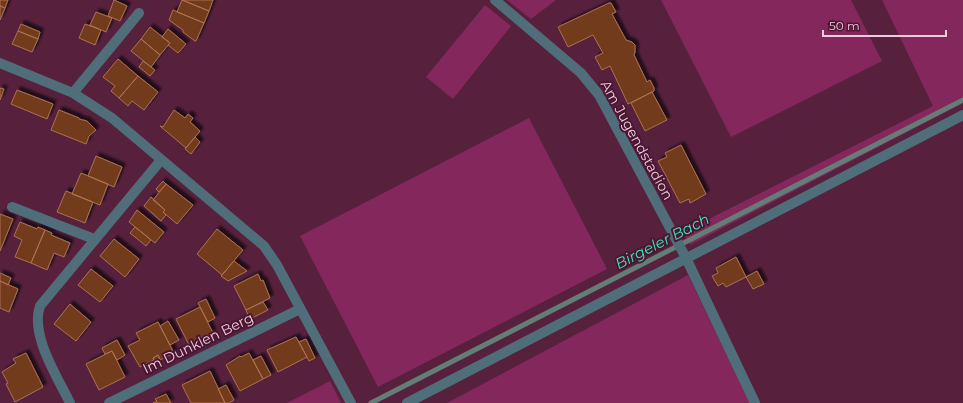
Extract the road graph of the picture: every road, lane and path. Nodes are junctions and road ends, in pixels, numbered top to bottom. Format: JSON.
{"nodes":[{"id":1,"x":495,"y":0,"type":"edge"},
{"id":2,"x":138,"y":13,"type":"dead end"},
{"id":3,"x":0,"y":63,"type":"edge"},
{"id":4,"x":73,"y":93,"type":"junction"},
{"id":5,"x":963,"y":115,"type":"edge"},
{"id":6,"x":161,"y":160,"type":"junction"},
{"id":7,"x":12,"y":207,"type":"dead end"},
{"id":8,"x":94,"y":240,"type":"junction"},
{"id":9,"x":684,"y":254,"type":"junction"},
{"id":10,"x":300,"y":308,"type":"junction"},
{"id":11,"x":70,"y":403,"type":"edge"},
{"id":12,"x":109,"y":403,"type":"edge"},
{"id":13,"x":351,"y":403,"type":"edge"},
{"id":14,"x":407,"y":403,"type":"edge"},
{"id":15,"x":755,"y":403,"type":"edge"}],
"edges":[{"from":1,"to":9,"type":"street","name":"Am Jugendstadion"},
{"from":2,"to":4,"type":"street"},
{"from":3,"to":4,"type":"street"},
{"from":4,"to":6,"type":"street"},
{"from":5,"to":9,"type":"street"},
{"from":6,"to":8,"type":"street"},
{"from":6,"to":10,"type":"street"},
{"from":7,"to":8,"type":"street"},
{"from":8,"to":11,"type":"street"},
{"from":9,"to":14,"type":"street"},
{"from":9,"to":15,"type":"street","name":"Am Jugendstadion"},
{"from":10,"to":12,"type":"street","name":"Im Dunklen Berg"},
{"from":10,"to":13,"type":"street"}]}
